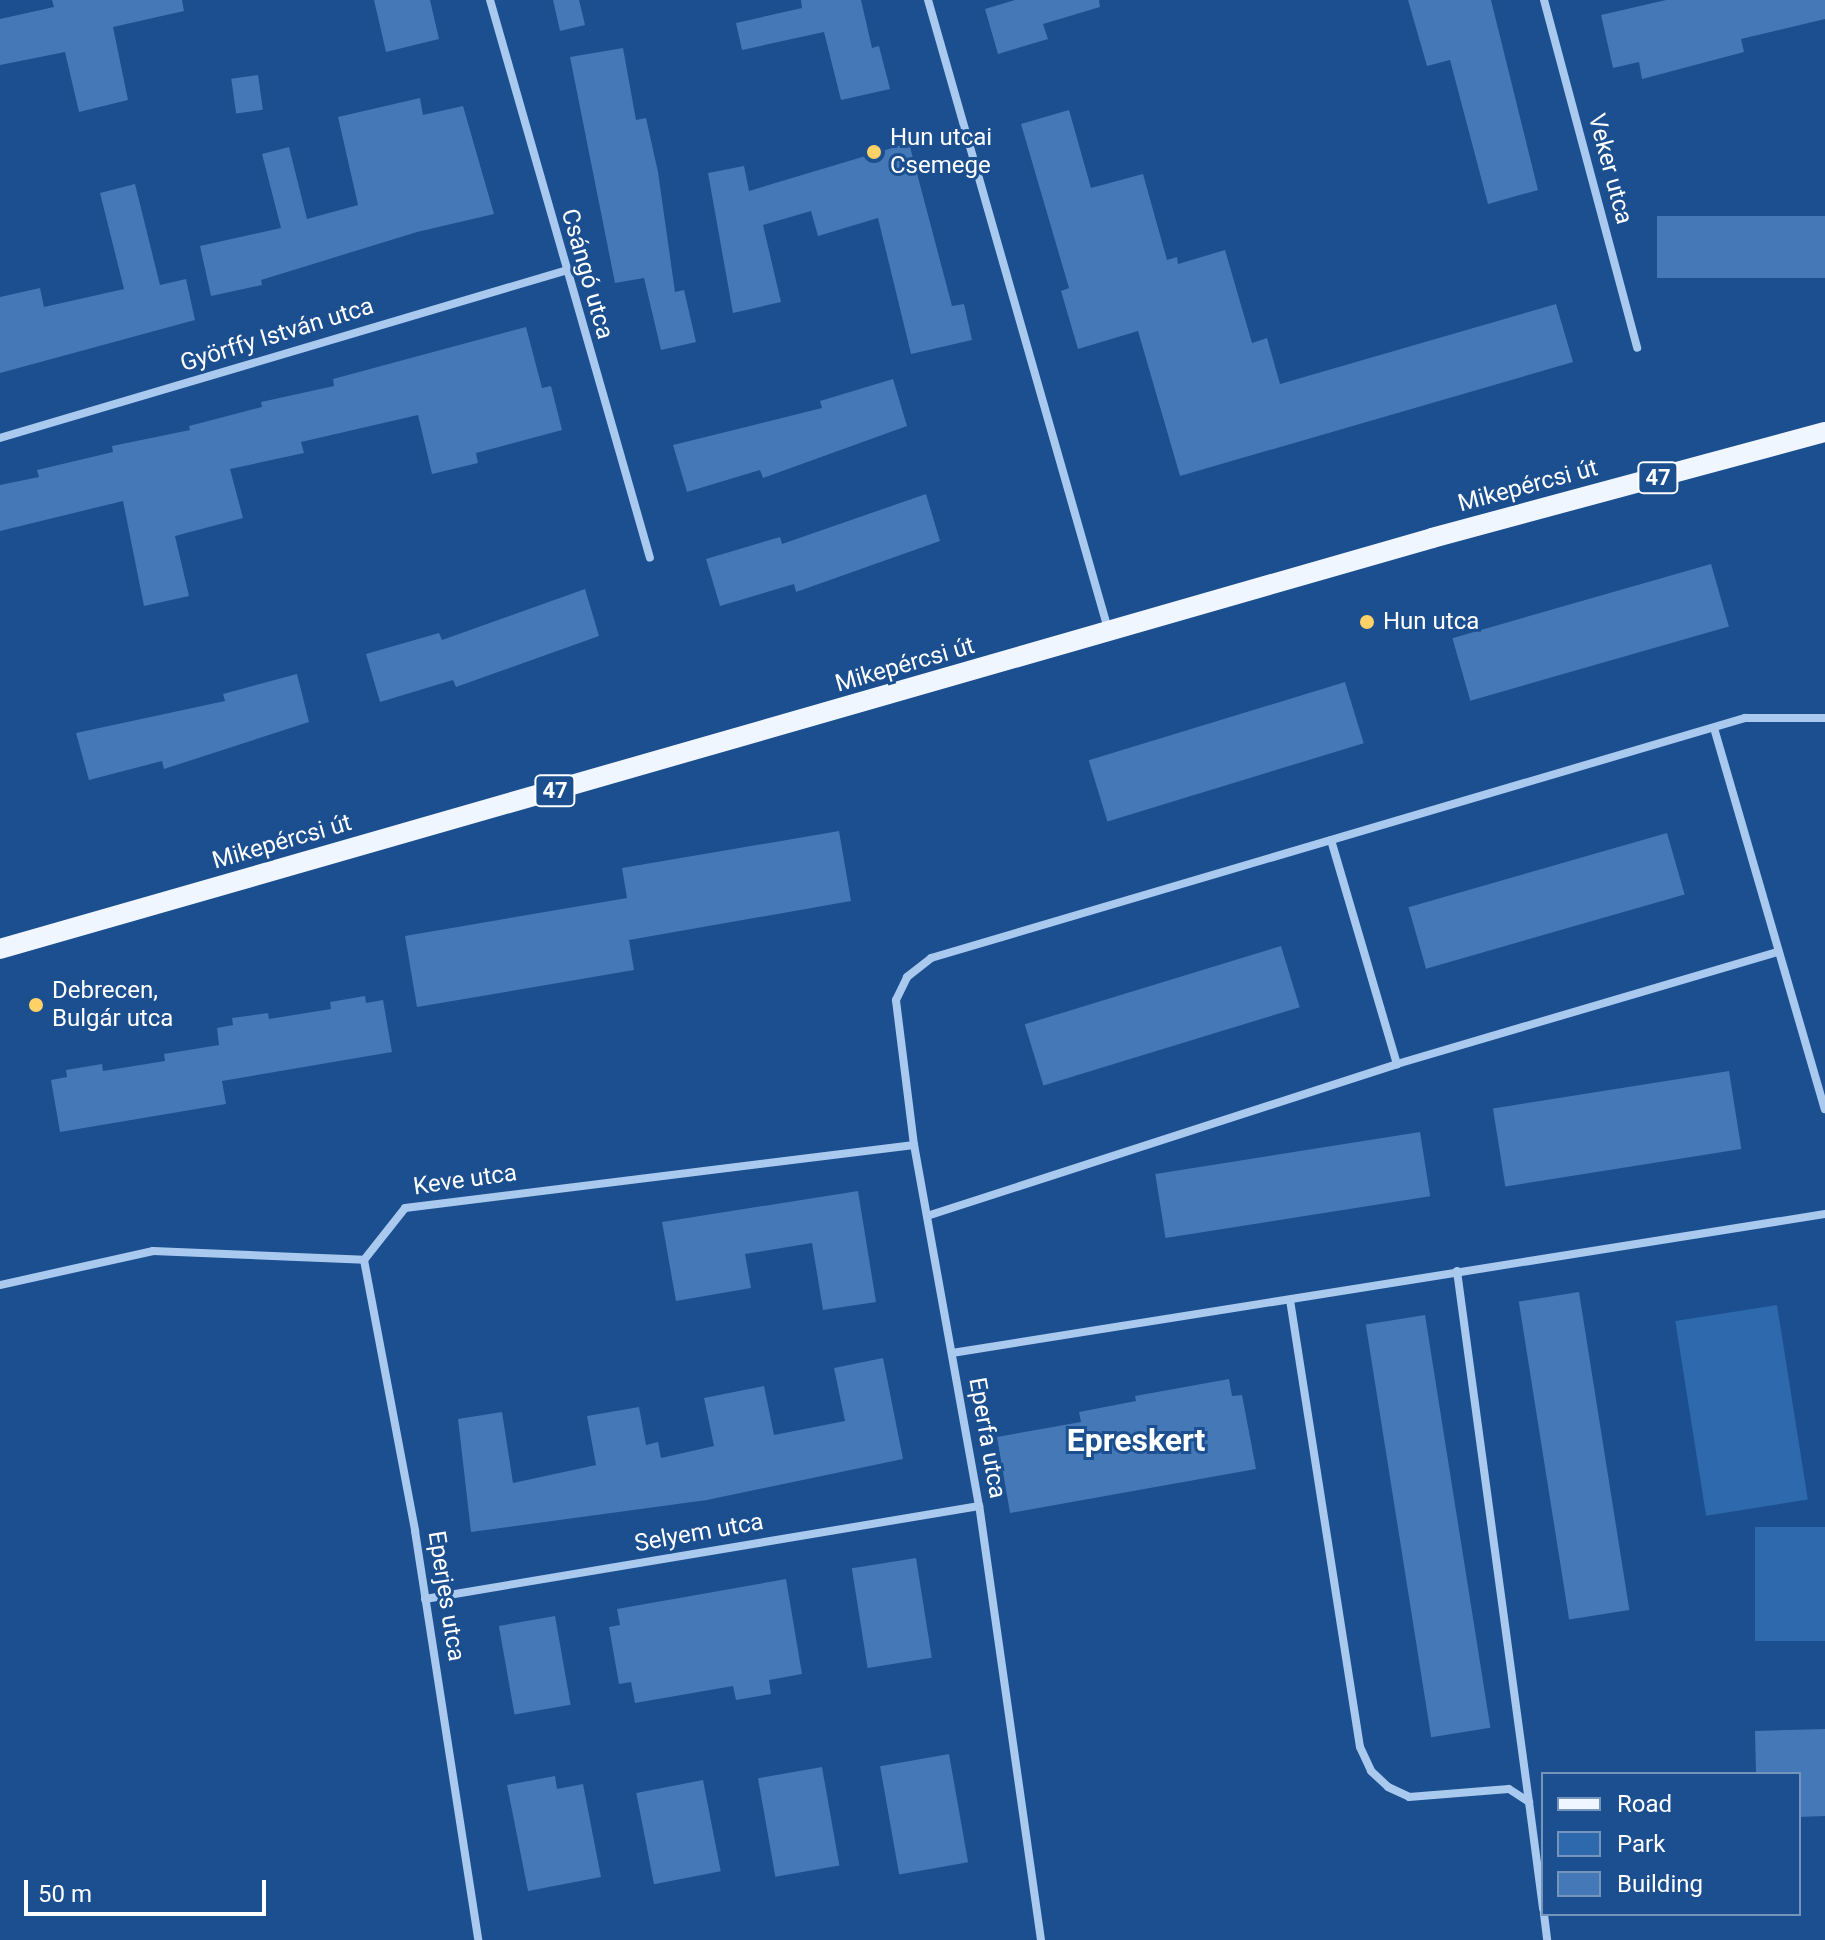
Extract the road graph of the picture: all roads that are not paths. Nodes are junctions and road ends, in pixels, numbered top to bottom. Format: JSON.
{"nodes":[{"id":1,"x":490,"y":0,"type":"edge"},
{"id":2,"x":928,"y":0,"type":"edge"},
{"id":3,"x":1544,"y":0,"type":"edge"},
{"id":4,"x":564,"y":271,"type":"junction"},
{"id":5,"x":1637,"y":348,"type":"dead end"},
{"id":6,"x":1825,"y":432,"type":"edge"},
{"id":7,"x":0,"y":438,"type":"edge"},
{"id":8,"x":650,"y":558,"type":"dead end"},
{"id":9,"x":1110,"y":633,"type":"junction"},
{"id":10,"x":1825,"y":718,"type":"edge"},
{"id":11,"x":1714,"y":728,"type":"junction"},
{"id":12,"x":1331,"y":840,"type":"junction"},
{"id":13,"x":0,"y":949,"type":"edge"},
{"id":14,"x":1778,"y":952,"type":"junction"},
{"id":15,"x":1397,"y":1064,"type":"junction"},
{"id":16,"x":1825,"y":1109,"type":"edge"},
{"id":17,"x":914,"y":1145,"type":"junction"},
{"id":18,"x":1825,"y":1214,"type":"edge"},
{"id":19,"x":927,"y":1216,"type":"junction"},
{"id":20,"x":364,"y":1260,"type":"junction"},
{"id":21,"x":1457,"y":1271,"type":"junction"},
{"id":22,"x":0,"y":1285,"type":"edge"},
{"id":23,"x":1290,"y":1300,"type":"junction"},
{"id":24,"x":952,"y":1353,"type":"junction"},
{"id":25,"x":979,"y":1506,"type":"junction"},
{"id":26,"x":425,"y":1599,"type":"junction"},
{"id":27,"x":1529,"y":1802,"type":"junction"},
{"id":28,"x":1541,"y":1896,"type":"edge"},
{"id":29,"x":1544,"y":1916,"type":"edge"},
{"id":30,"x":478,"y":1940,"type":"edge"},
{"id":31,"x":1041,"y":1940,"type":"edge"},
{"id":32,"x":1547,"y":1940,"type":"edge"}],
"edges":[{"from":1,"to":4,"type":"street","name":"Csángó utca"},
{"from":2,"to":9,"type":"street"},
{"from":3,"to":5,"type":"street","name":"Veker utca"},
{"from":4,"to":7,"type":"street","name":"Györffy István utca"},
{"from":4,"to":8,"type":"street","name":"Csángó utca"},
{"from":6,"to":9,"type":"main road","name":"Mikepércsi út","number":"47"},
{"from":9,"to":13,"type":"main road","name":"Mikepércsi út","number":"47"},
{"from":10,"to":11,"type":"street"},
{"from":11,"to":12,"type":"street"},
{"from":11,"to":14,"type":"street"},
{"from":12,"to":15,"type":"street"},
{"from":12,"to":17,"type":"street","name":"Eperfa utca"},
{"from":14,"to":15,"type":"street"},
{"from":14,"to":16,"type":"street"},
{"from":15,"to":19,"type":"street"},
{"from":17,"to":19,"type":"street","name":"Eperfa utca"},
{"from":17,"to":20,"type":"street","name":"Keve utca"},
{"from":18,"to":21,"type":"street"},
{"from":19,"to":24,"type":"street","name":"Eperfa utca"},
{"from":20,"to":22,"type":"street"},
{"from":20,"to":26,"type":"street","name":"Eperjes utca"},
{"from":21,"to":23,"type":"street"},
{"from":21,"to":27,"type":"street"},
{"from":23,"to":24,"type":"street"},
{"from":23,"to":27,"type":"street"},
{"from":24,"to":25,"type":"street","name":"Eperfa utca"},
{"from":25,"to":26,"type":"street","name":"Selyem utca"},
{"from":25,"to":31,"type":"street","name":"Eperfa utca"},
{"from":26,"to":30,"type":"street","name":"Eperjes utca"},
{"from":27,"to":28,"type":"street"},
{"from":29,"to":32,"type":"street"}]}
